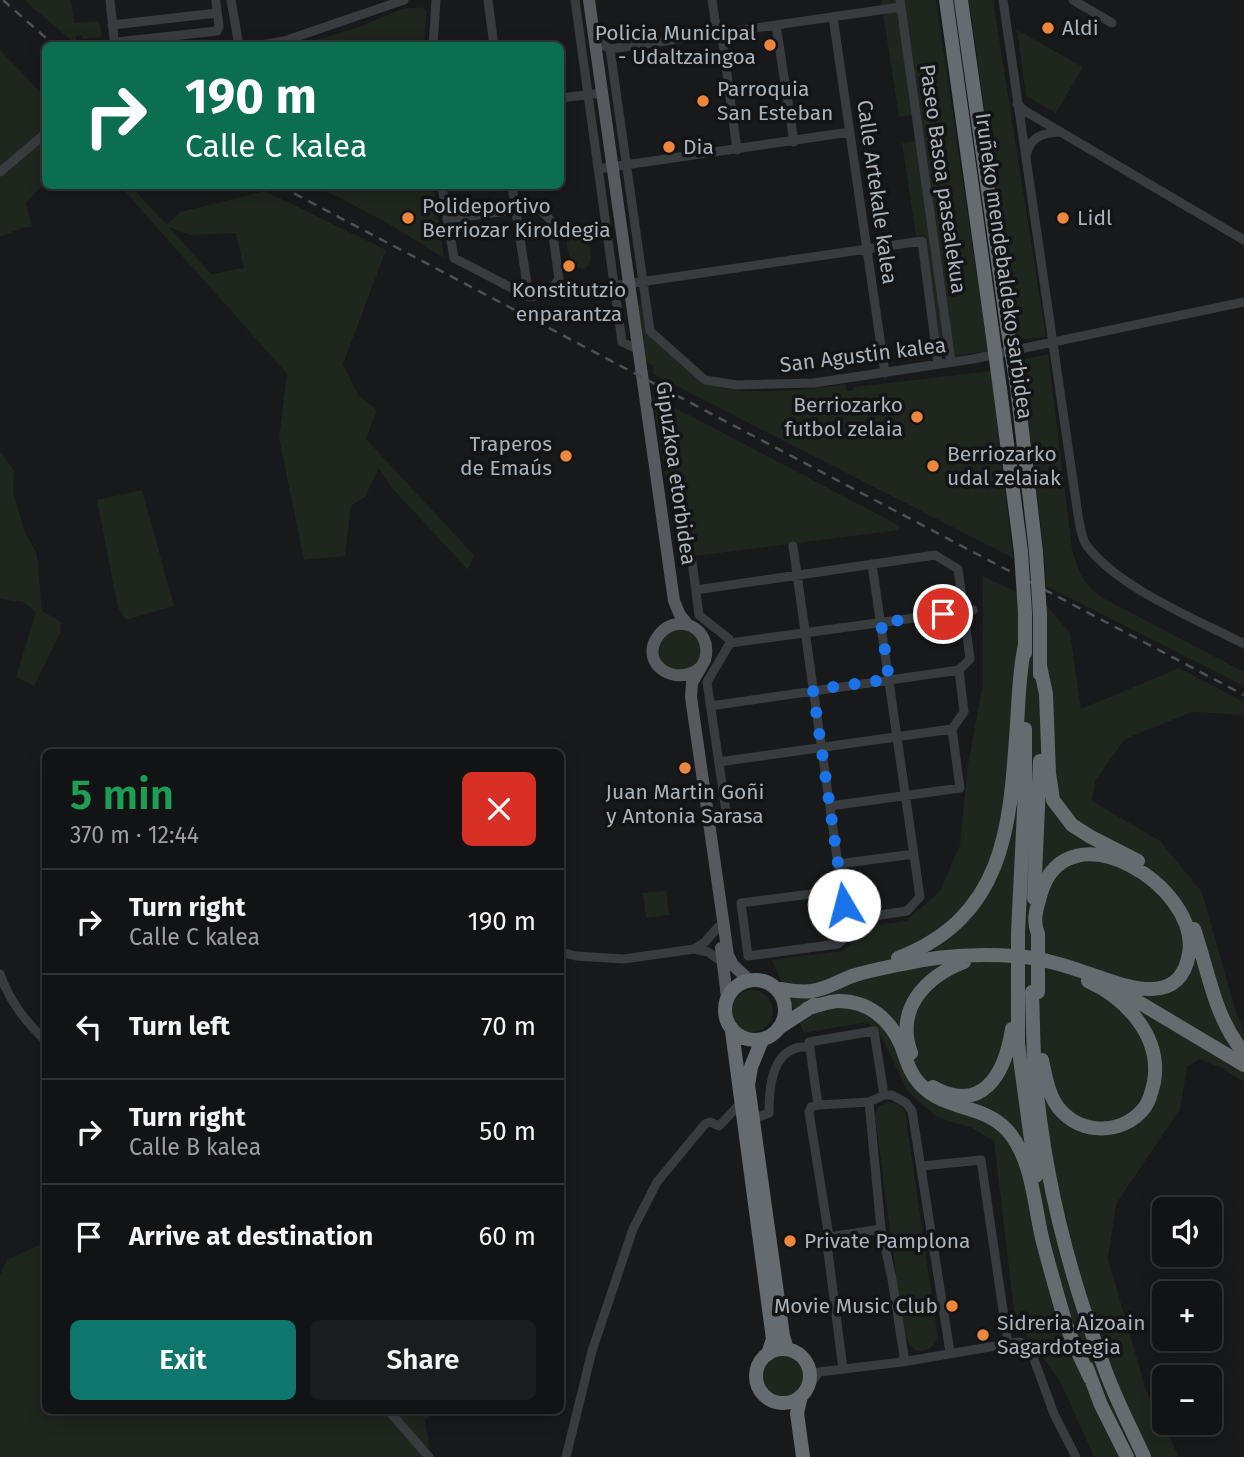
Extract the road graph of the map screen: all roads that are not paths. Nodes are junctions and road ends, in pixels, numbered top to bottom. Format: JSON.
{"nodes":[{"id":1,"x":110,"y":0,"type":"edge"},
{"id":2,"x":230,"y":0,"type":"edge"},
{"id":3,"x":404,"y":0,"type":"edge"},
{"id":4,"x":436,"y":0,"type":"edge"},
{"id":5,"x":488,"y":0,"type":"edge"},
{"id":6,"x":575,"y":0,"type":"edge"},
{"id":7,"x":589,"y":0,"type":"edge"},
{"id":8,"x":712,"y":0,"type":"edge"},
{"id":9,"x":945,"y":0,"type":"edge"},
{"id":10,"x":961,"y":0,"type":"edge"},
{"id":11,"x":1003,"y":0,"type":"edge"},
{"id":12,"x":1073,"y":0,"type":"edge"},
{"id":13,"x":214,"y":1,"type":"edge"},
{"id":14,"x":900,"y":3,"type":"edge"},
{"id":15,"x":217,"y":13,"type":"junction"},
{"id":16,"x":833,"y":17,"type":"junction"},
{"id":17,"x":1112,"y":23,"type":"dead end"},
{"id":18,"x":112,"y":25,"type":"junction"},
{"id":19,"x":776,"y":25,"type":"junction"},
{"id":20,"x":717,"y":33,"type":"junction"},
{"id":21,"x":594,"y":39,"type":"junction"},
{"id":22,"x":116,"y":42,"type":"edge"},
{"id":23,"x":125,"y":42,"type":"edge"},
{"id":24,"x":238,"y":42,"type":"edge"},
{"id":25,"x":278,"y":42,"type":"edge"},
{"id":26,"x":433,"y":42,"type":"edge"},
{"id":27,"x":493,"y":42,"type":"edge"},
{"id":28,"x":610,"y":49,"type":"junction"},
{"id":29,"x":599,"y":70,"type":"junction"},
{"id":30,"x":585,"y":72,"type":"junction"},
{"id":31,"x":602,"y":93,"type":"junction"},
{"id":32,"x":588,"y":94,"type":"junction"},
{"id":33,"x":564,"y":98,"type":"edge"},
{"id":34,"x":1016,"y":102,"type":"junction"},
{"id":35,"x":850,"y":132,"type":"junction"},
{"id":36,"x":1062,"y":132,"type":"junction"},
{"id":37,"x":42,"y":136,"type":"edge"},
{"id":38,"x":794,"y":142,"type":"junction"},
{"id":39,"x":737,"y":150,"type":"junction"},
{"id":40,"x":1026,"y":161,"type":"junction"},
{"id":41,"x":627,"y":165,"type":"junction"},
{"id":42,"x":613,"y":166,"type":"junction"},
{"id":43,"x":598,"y":169,"type":"junction"},
{"id":44,"x":0,"y":172,"type":"edge"},
{"id":45,"x":442,"y":189,"type":"edge"},
{"id":46,"x":512,"y":189,"type":"edge"},
{"id":47,"x":515,"y":210,"type":"junction"},
{"id":48,"x":447,"y":219,"type":"junction"},
{"id":49,"x":1244,"y":240,"type":"edge"},
{"id":50,"x":867,"y":249,"type":"junction"},
{"id":51,"x":644,"y":281,"type":"junction"},
{"id":52,"x":629,"y":284,"type":"junction"},
{"id":53,"x":613,"y":286,"type":"junction"},
{"id":54,"x":529,"y":297,"type":"junction"},
{"id":55,"x":1244,"y":302,"type":"edge"},
{"id":56,"x":1054,"y":343,"type":"junction"},
{"id":57,"x":639,"y":350,"type":"junction"},
{"id":58,"x":951,"y":362,"type":"junction"},
{"id":59,"x":938,"y":364,"type":"junction"},
{"id":60,"x":885,"y":373,"type":"junction"},
{"id":61,"x":793,"y":546,"type":"dead end"},
{"id":62,"x":1029,"y":552,"type":"junction"},
{"id":63,"x":692,"y":561,"type":"dead end"},
{"id":64,"x":872,"y":564,"type":"junction"},
{"id":65,"x":797,"y":575,"type":"junction"},
{"id":66,"x":696,"y":590,"type":"junction"},
{"id":67,"x":674,"y":601,"type":"junction"},
{"id":68,"x":968,"y":611,"type":"junction"},
{"id":69,"x":1032,"y":613,"type":"junction"},
{"id":70,"x":881,"y":623,"type":"junction"},
{"id":71,"x":688,"y":625,"type":"junction"},
{"id":72,"x":665,"y":628,"type":"junction"},
{"id":73,"x":805,"y":633,"type":"junction"},
{"id":74,"x":705,"y":639,"type":"junction"},
{"id":75,"x":727,"y":644,"type":"junction"},
{"id":76,"x":1244,"y":644,"type":"edge"},
{"id":77,"x":1025,"y":645,"type":"junction"},
{"id":78,"x":703,"y":662,"type":"junction"},
{"id":79,"x":1040,"y":666,"type":"junction"},
{"id":80,"x":959,"y":670,"type":"junction"},
{"id":81,"x":671,"y":676,"type":"junction"},
{"id":82,"x":889,"y":679,"type":"junction"},
{"id":83,"x":813,"y":690,"type":"junction"},
{"id":84,"x":710,"y":706,"type":"junction"},
{"id":85,"x":952,"y":729,"type":"junction"},
{"id":86,"x":898,"y":738,"type":"junction"},
{"id":87,"x":822,"y":748,"type":"junction"},
{"id":88,"x":719,"y":762,"type":"junction"},
{"id":89,"x":906,"y":796,"type":"junction"},
{"id":90,"x":830,"y":806,"type":"junction"},
{"id":91,"x":726,"y":811,"type":"dead end"},
{"id":92,"x":914,"y":854,"type":"junction"},
{"id":93,"x":838,"y":864,"type":"junction"},
{"id":94,"x":842,"y":890,"type":"junction"},
{"id":95,"x":846,"y":920,"type":"junction"},
{"id":96,"x":718,"y":927,"type":"junction"},
{"id":97,"x":1030,"y":931,"type":"junction"},
{"id":98,"x":694,"y":949,"type":"junction"},
{"id":99,"x":564,"y":953,"type":"edge"},
{"id":100,"x":722,"y":962,"type":"junction"},
{"id":101,"x":964,"y":962,"type":"junction"},
{"id":102,"x":1068,"y":972,"type":"junction"},
{"id":103,"x":0,"y":974,"type":"edge"},
{"id":104,"x":852,"y":976,"type":"junction"},
{"id":105,"x":749,"y":979,"type":"junction"},
{"id":106,"x":1114,"y":983,"type":"junction"},
{"id":107,"x":775,"y":988,"type":"junction"},
{"id":108,"x":1029,"y":991,"type":"junction"},
{"id":109,"x":727,"y":997,"type":"junction"},
{"id":110,"x":808,"y":1009,"type":"junction"},
{"id":111,"x":780,"y":1027,"type":"junction"},
{"id":112,"x":732,"y":1031,"type":"junction"},
{"id":113,"x":42,"y":1037,"type":"edge"},
{"id":114,"x":762,"y":1040,"type":"junction"},
{"id":115,"x":810,"y":1048,"type":"junction"},
{"id":116,"x":1244,"y":1053,"type":"edge"},
{"id":117,"x":1244,"y":1062,"type":"edge"},
{"id":118,"x":884,"y":1095,"type":"junction"},
{"id":119,"x":869,"y":1102,"type":"junction"},
{"id":120,"x":740,"y":1104,"type":"junction"},
{"id":121,"x":818,"y":1105,"type":"junction"},
{"id":122,"x":753,"y":1119,"type":"junction"},
{"id":123,"x":922,"y":1166,"type":"junction"},
{"id":124,"x":881,"y":1229,"type":"junction"},
{"id":125,"x":829,"y":1237,"type":"junction"},
{"id":126,"x":1008,"y":1344,"type":"junction"},
{"id":127,"x":788,"y":1349,"type":"junction"},
{"id":128,"x":950,"y":1352,"type":"junction"},
{"id":129,"x":768,"y":1354,"type":"junction"},
{"id":130,"x":902,"y":1362,"type":"junction"},
{"id":131,"x":844,"y":1368,"type":"junction"},
{"id":132,"x":1090,"y":1377,"type":"junction"},
{"id":133,"x":805,"y":1390,"type":"junction"},
{"id":134,"x":778,"y":1402,"type":"junction"},
{"id":135,"x":391,"y":1414,"type":"edge"},
{"id":136,"x":429,"y":1457,"type":"edge"},
{"id":137,"x":566,"y":1457,"type":"edge"},
{"id":138,"x":794,"y":1457,"type":"edge"},
{"id":139,"x":803,"y":1457,"type":"edge"},
{"id":140,"x":1076,"y":1457,"type":"edge"},
{"id":141,"x":1126,"y":1457,"type":"edge"},
{"id":142,"x":1144,"y":1457,"type":"edge"}],
"edges":[{"from":1,"to":18,"type":"street"},
{"from":2,"to":13,"type":"street"},
{"from":2,"to":24,"type":"street"},
{"from":3,"to":25,"type":"street"},
{"from":4,"to":26,"type":"street"},
{"from":5,"to":27,"type":"street"},
{"from":6,"to":30,"type":"street"},
{"from":7,"to":21,"type":"main road","name":"Gipuzkoa etorbidea"},
{"from":8,"to":20,"type":"street"},
{"from":9,"to":62,"type":"highway","name":"Iruñeko mendebaldeko sarbidea","bridge":true},
{"from":10,"to":62,"type":"highway","name":"Iruñeko mendebaldeko sarbidea","bridge":true},
{"from":11,"to":34,"type":"street"},
{"from":12,"to":17,"type":"street"},
{"from":13,"to":15,"type":"street"},
{"from":14,"to":16,"type":"street"},
{"from":14,"to":58,"type":"street","name":"Paseo Basoa pasealekua"},
{"from":15,"to":18,"type":"street"},
{"from":15,"to":23,"type":"street"},
{"from":16,"to":19,"type":"street"},
{"from":16,"to":35,"type":"street","name":"Calle Artekale kalea"},
{"from":18,"to":22,"type":"street"},
{"from":19,"to":20,"type":"street"},
{"from":19,"to":38,"type":"street"},
{"from":20,"to":28,"type":"street"},
{"from":20,"to":39,"type":"street"},
{"from":21,"to":28,"type":"street"},
{"from":21,"to":29,"type":"main road","name":"Gipuzkoa etorbidea"},
{"from":28,"to":41,"type":"street"},
{"from":29,"to":30,"type":"street"},
{"from":29,"to":31,"type":"main road","name":"Gipuzkoa etorbidea"},
{"from":30,"to":32,"type":"street"},
{"from":31,"to":32,"type":"street"},
{"from":31,"to":42,"type":"main road","name":"Gipuzkoa etorbidea"},
{"from":32,"to":33,"type":"street"},
{"from":32,"to":43,"type":"street"},
{"from":34,"to":36,"type":"street"},
{"from":34,"to":40,"type":"street"},
{"from":35,"to":38,"type":"street"},
{"from":35,"to":50,"type":"street","name":"Calle Artekale kalea"},
{"from":36,"to":40,"type":"street"},
{"from":36,"to":49,"type":"street"},
{"from":37,"to":44,"type":"street"},
{"from":38,"to":39,"type":"street"},
{"from":39,"to":41,"type":"street"},
{"from":40,"to":56,"type":"street"},
{"from":41,"to":42,"type":"street"},
{"from":41,"to":51,"type":"street"},
{"from":42,"to":43,"type":"street"},
{"from":42,"to":52,"type":"main road","name":"Gipuzkoa etorbidea"},
{"from":43,"to":53,"type":"street"},
{"from":45,"to":48,"type":"street"},
{"from":46,"to":47,"type":"street"},
{"from":47,"to":48,"type":"street"},
{"from":47,"to":54,"type":"street"},
{"from":47,"to":54,"type":"street"},
{"from":48,"to":54,"type":"street"},
{"from":50,"to":51,"type":"street"},
{"from":50,"to":59,"type":"street"},
{"from":50,"to":60,"type":"street","name":"Calle Artekale kalea"},
{"from":51,"to":52,"type":"street"},
{"from":51,"to":60,"type":"street","name":"San Agustin kalea"},
{"from":52,"to":53,"type":"street"},
{"from":52,"to":57,"type":"main road","name":"Gipuzkoa etorbidea"},
{"from":53,"to":57,"type":"street"},
{"from":55,"to":56,"type":"street","name":"San Agustin kalea"},
{"from":56,"to":58,"type":"street","name":"San Agustin kalea"},
{"from":56,"to":76,"type":"street"},
{"from":57,"to":67,"type":"main road","name":"Gipuzkoa etorbidea"},
{"from":58,"to":59,"type":"street","name":"San Agustin kalea"},
{"from":59,"to":60,"type":"street","name":"San Agustin kalea"},
{"from":61,"to":65,"type":"street"},
{"from":62,"to":69,"type":"highway","name":"Iruñeko mendebaldeko sarbidea","bridge":true},
{"from":63,"to":66,"type":"street"},
{"from":64,"to":65,"type":"street"},
{"from":64,"to":68,"type":"street"},
{"from":64,"to":70,"type":"street"},
{"from":65,"to":66,"type":"street"},
{"from":65,"to":73,"type":"street"},
{"from":66,"to":75,"type":"street"},
{"from":67,"to":71,"type":"main road","name":"Gipuzkoa etorbidea"},
{"from":67,"to":72,"type":"main road","name":"Gipuzkoa etorbidea"},
{"from":68,"to":70,"type":"street"},
{"from":68,"to":80,"type":"street"},
{"from":69,"to":77,"type":"highway","name":"Iruñeko mendebaldeko sarbidea"},
{"from":69,"to":79,"type":"highway","name":"Iruñeko mendebaldeko sarbidea"},
{"from":70,"to":73,"type":"street"},
{"from":70,"to":82,"type":"street"},
{"from":71,"to":72,"type":"main road"},
{"from":71,"to":74,"type":"main road"},
{"from":72,"to":81,"type":"main road"},
{"from":73,"to":75,"type":"street"},
{"from":73,"to":83,"type":"street"},
{"from":74,"to":75,"type":"street"},
{"from":74,"to":78,"type":"main road"},
{"from":75,"to":78,"type":"street"},
{"from":75,"to":84,"type":"street"},
{"from":77,"to":97,"type":"highway","name":"Iruñeko mendebaldeko sarbidea"},
{"from":77,"to":104,"type":"highway"},
{"from":78,"to":81,"type":"main road"},
{"from":78,"to":105,"type":"main road"},
{"from":79,"to":97,"type":"highway","name":"Iruñeko mendebaldeko sarbidea"},
{"from":79,"to":116,"type":"highway"},
{"from":80,"to":82,"type":"street"},
{"from":80,"to":85,"type":"street"},
{"from":81,"to":96,"type":"main road"},
{"from":82,"to":83,"type":"street"},
{"from":82,"to":86,"type":"street"},
{"from":83,"to":84,"type":"street"},
{"from":83,"to":87,"type":"street"},
{"from":84,"to":88,"type":"street"},
{"from":85,"to":86,"type":"street"},
{"from":85,"to":89,"type":"street"},
{"from":86,"to":87,"type":"street"},
{"from":86,"to":89,"type":"street"},
{"from":87,"to":88,"type":"street"},
{"from":87,"to":90,"type":"street"},
{"from":88,"to":91,"type":"street"},
{"from":89,"to":90,"type":"street"},
{"from":89,"to":92,"type":"street"},
{"from":90,"to":93,"type":"street"},
{"from":92,"to":93,"type":"street"},
{"from":92,"to":95,"type":"street"},
{"from":93,"to":94,"type":"street"},
{"from":94,"to":95,"type":"street"},
{"from":94,"to":95,"type":"street"},
{"from":96,"to":98,"type":"street"},
{"from":96,"to":100,"type":"main road"},
{"from":97,"to":106,"type":"highway"},
{"from":97,"to":108,"type":"highway","name":"Iruñeko mendebaldeko sarbidea","bridge":true},
{"from":98,"to":99,"type":"street"},
{"from":98,"to":100,"type":"street"},
{"from":100,"to":109,"type":"main road"},
{"from":101,"to":102,"type":"highway"},
{"from":101,"to":108,"type":"highway"},
{"from":101,"to":110,"type":"highway"},
{"from":102,"to":108,"type":"highway"},
{"from":102,"to":117,"type":"highway"},
{"from":103,"to":113,"type":"street"},
{"from":104,"to":106,"type":"highway"},
{"from":104,"to":107,"type":"highway"},
{"from":105,"to":107,"type":"highway"},
{"from":105,"to":109,"type":"highway"},
{"from":106,"to":117,"type":"highway"},
{"from":107,"to":111,"type":"highway"},
{"from":108,"to":132,"type":"highway"},
{"from":108,"to":142,"type":"highway"},
{"from":109,"to":112,"type":"highway"},
{"from":110,"to":111,"type":"highway"},
{"from":110,"to":132,"type":"highway"},
{"from":111,"to":114,"type":"highway"},
{"from":112,"to":114,"type":"highway"},
{"from":112,"to":120,"type":"highway"},
{"from":114,"to":122,"type":"highway"},
{"from":115,"to":118,"type":"street"},
{"from":115,"to":121,"type":"street"},
{"from":115,"to":122,"type":"street"},
{"from":118,"to":119,"type":"street"},
{"from":118,"to":123,"type":"street"},
{"from":119,"to":121,"type":"street"},
{"from":119,"to":124,"type":"street"},
{"from":120,"to":129,"type":"highway"},
{"from":120,"to":137,"type":"street"},
{"from":121,"to":125,"type":"street"},
{"from":122,"to":127,"type":"highway"},
{"from":123,"to":126,"type":"street"},
{"from":123,"to":128,"type":"street"},
{"from":124,"to":125,"type":"street"},
{"from":124,"to":130,"type":"street"},
{"from":125,"to":131,"type":"street"},
{"from":126,"to":128,"type":"street"},
{"from":126,"to":140,"type":"street"},
{"from":127,"to":129,"type":"highway"},
{"from":127,"to":133,"type":"highway"},
{"from":128,"to":130,"type":"street"},
{"from":129,"to":134,"type":"highway"},
{"from":130,"to":131,"type":"street"},
{"from":131,"to":133,"type":"street"},
{"from":132,"to":141,"type":"highway"},
{"from":133,"to":134,"type":"highway"},
{"from":133,"to":139,"type":"highway"},
{"from":134,"to":138,"type":"highway"},
{"from":135,"to":136,"type":"street"}]}
